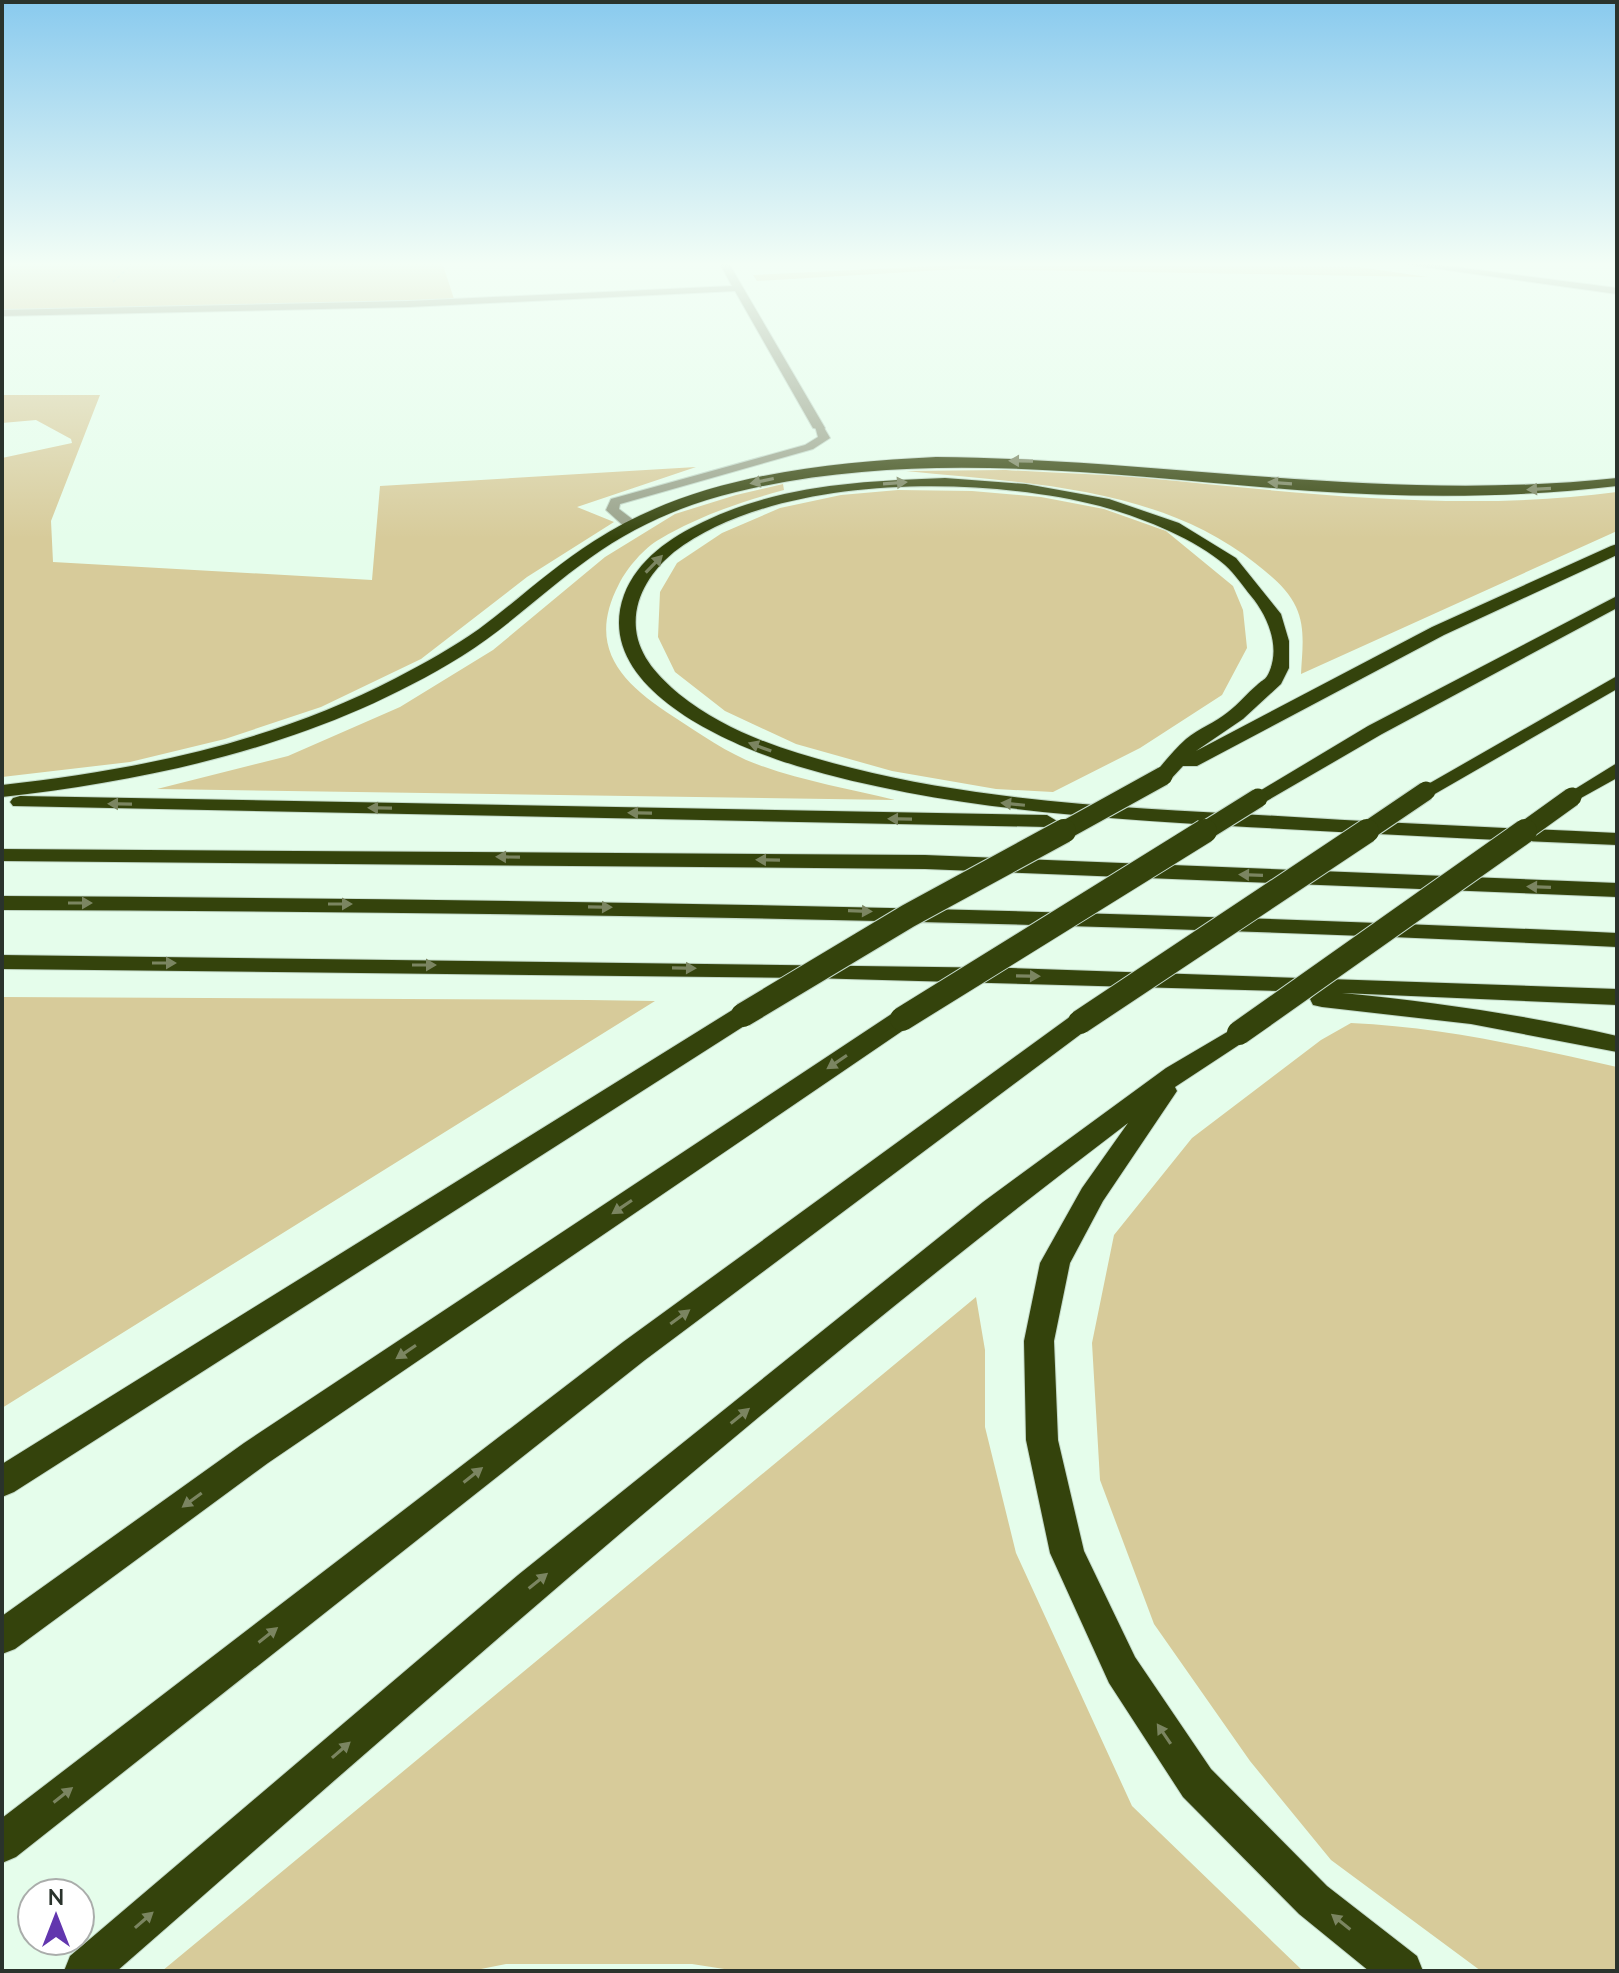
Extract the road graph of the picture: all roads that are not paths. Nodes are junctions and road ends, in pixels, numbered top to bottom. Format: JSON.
{"nodes":[{"id":1,"x":776,"y":354,"type":"edge"},
{"id":2,"x":1617,"y":482,"type":"edge"},
{"id":3,"x":631,"y":525,"type":"junction"},
{"id":4,"x":1617,"y":549,"type":"edge"},
{"id":5,"x":1617,"y":601,"type":"edge"},
{"id":6,"x":1617,"y":681,"type":"edge"},
{"id":7,"x":1617,"y":769,"type":"edge"},
{"id":8,"x":1163,"y":776,"type":"junction"},
{"id":9,"x":2,"y":791,"type":"edge"},
{"id":10,"x":2,"y":802,"type":"edge"},
{"id":11,"x":1314,"y":825,"type":"junction"},
{"id":12,"x":1617,"y":839,"type":"edge"},
{"id":13,"x":2,"y":855,"type":"edge"},
{"id":14,"x":1617,"y":890,"type":"edge"},
{"id":15,"x":2,"y":903,"type":"edge"},
{"id":16,"x":1617,"y":940,"type":"edge"},
{"id":17,"x":2,"y":962,"type":"edge"},
{"id":18,"x":1097,"y":978,"type":"junction"},
{"id":19,"x":1617,"y":997,"type":"edge"},
{"id":20,"x":1617,"y":1044,"type":"edge"},
{"id":21,"x":1175,"y":1074,"type":"junction"},
{"id":22,"x":2,"y":1482,"type":"edge"},
{"id":23,"x":2,"y":1637,"type":"edge"},
{"id":24,"x":2,"y":1843,"type":"edge"},
{"id":25,"x":85,"y":1971,"type":"edge"},
{"id":26,"x":1402,"y":1971,"type":"edge"}],
"edges":[{"from":1,"to":3,"type":"street"},
{"from":2,"to":3,"type":"highway","one_way":true},
{"from":3,"to":9,"type":"highway"},
{"from":4,"to":8,"type":"highway"},
{"from":5,"to":23,"type":"highway","one_way":true,"bridge":true},
{"from":24,"to":6,"type":"highway","one_way":true,"bridge":true},
{"from":7,"to":21,"type":"highway","bridge":true},
{"from":11,"to":8,"type":"highway","one_way":true},
{"from":8,"to":22,"type":"highway","bridge":true},
{"from":11,"to":10,"type":"highway","one_way":true},
{"from":11,"to":12,"type":"highway"},
{"from":14,"to":13,"type":"highway","one_way":true},
{"from":15,"to":16,"type":"highway","one_way":true},
{"from":17,"to":18,"type":"highway","one_way":true},
{"from":18,"to":19,"type":"highway"},
{"from":18,"to":20,"type":"highway"},
{"from":25,"to":21,"type":"highway","one_way":true},
{"from":26,"to":21,"type":"highway","one_way":true}]}
